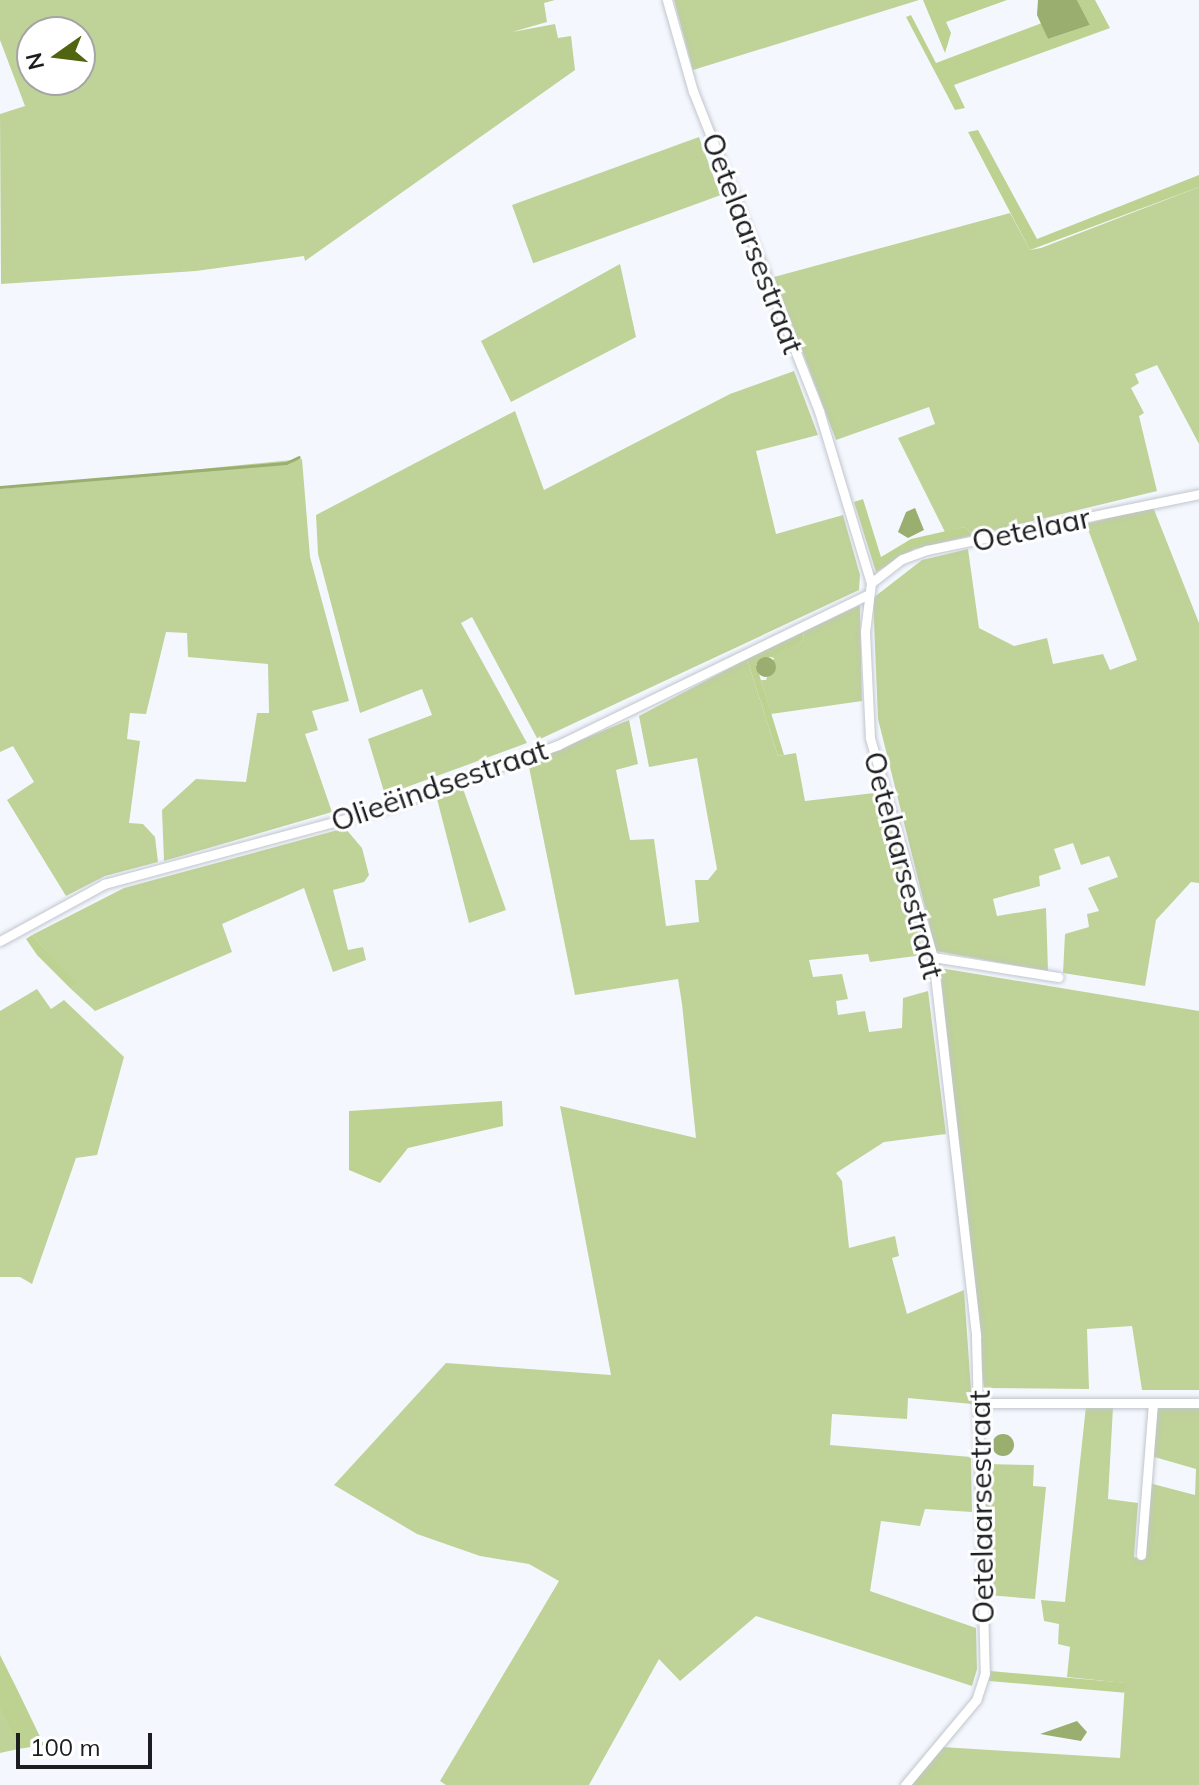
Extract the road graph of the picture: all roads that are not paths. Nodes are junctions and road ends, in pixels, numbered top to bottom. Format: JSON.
{"nodes":[{"id":1,"x":667,"y":0,"type":"edge"},
{"id":2,"x":1199,"y":494,"type":"edge"},
{"id":3,"x":871,"y":583,"type":"junction"},
{"id":4,"x":867,"y":595,"type":"junction"},
{"id":5,"x":0,"y":941,"type":"edge"},
{"id":6,"x":933,"y":957,"type":"junction"},
{"id":7,"x":1058,"y":977,"type":"dead end"},
{"id":8,"x":979,"y":1403,"type":"junction"},
{"id":9,"x":1153,"y":1403,"type":"junction"},
{"id":10,"x":1199,"y":1403,"type":"edge"},
{"id":11,"x":1141,"y":1555,"type":"dead end"},
{"id":12,"x":905,"y":1785,"type":"edge"}],
"edges":[{"from":1,"to":3,"type":"street","name":"Oetelaarsestraat"},
{"from":2,"to":3,"type":"street","name":"Oetelaar"},
{"from":3,"to":4,"type":"street","name":"Oetelaarsestraat"},
{"from":4,"to":5,"type":"street","name":"Olieëindsestraat"},
{"from":4,"to":6,"type":"street","name":"Oetelaarsestraat"},
{"from":6,"to":7,"type":"street"},
{"from":6,"to":8,"type":"street","name":"Oetelaarsestraat"},
{"from":8,"to":9,"type":"street"},
{"from":8,"to":12,"type":"street","name":"Oetelaarsestraat"},
{"from":9,"to":10,"type":"street"},
{"from":9,"to":11,"type":"street"}]}
